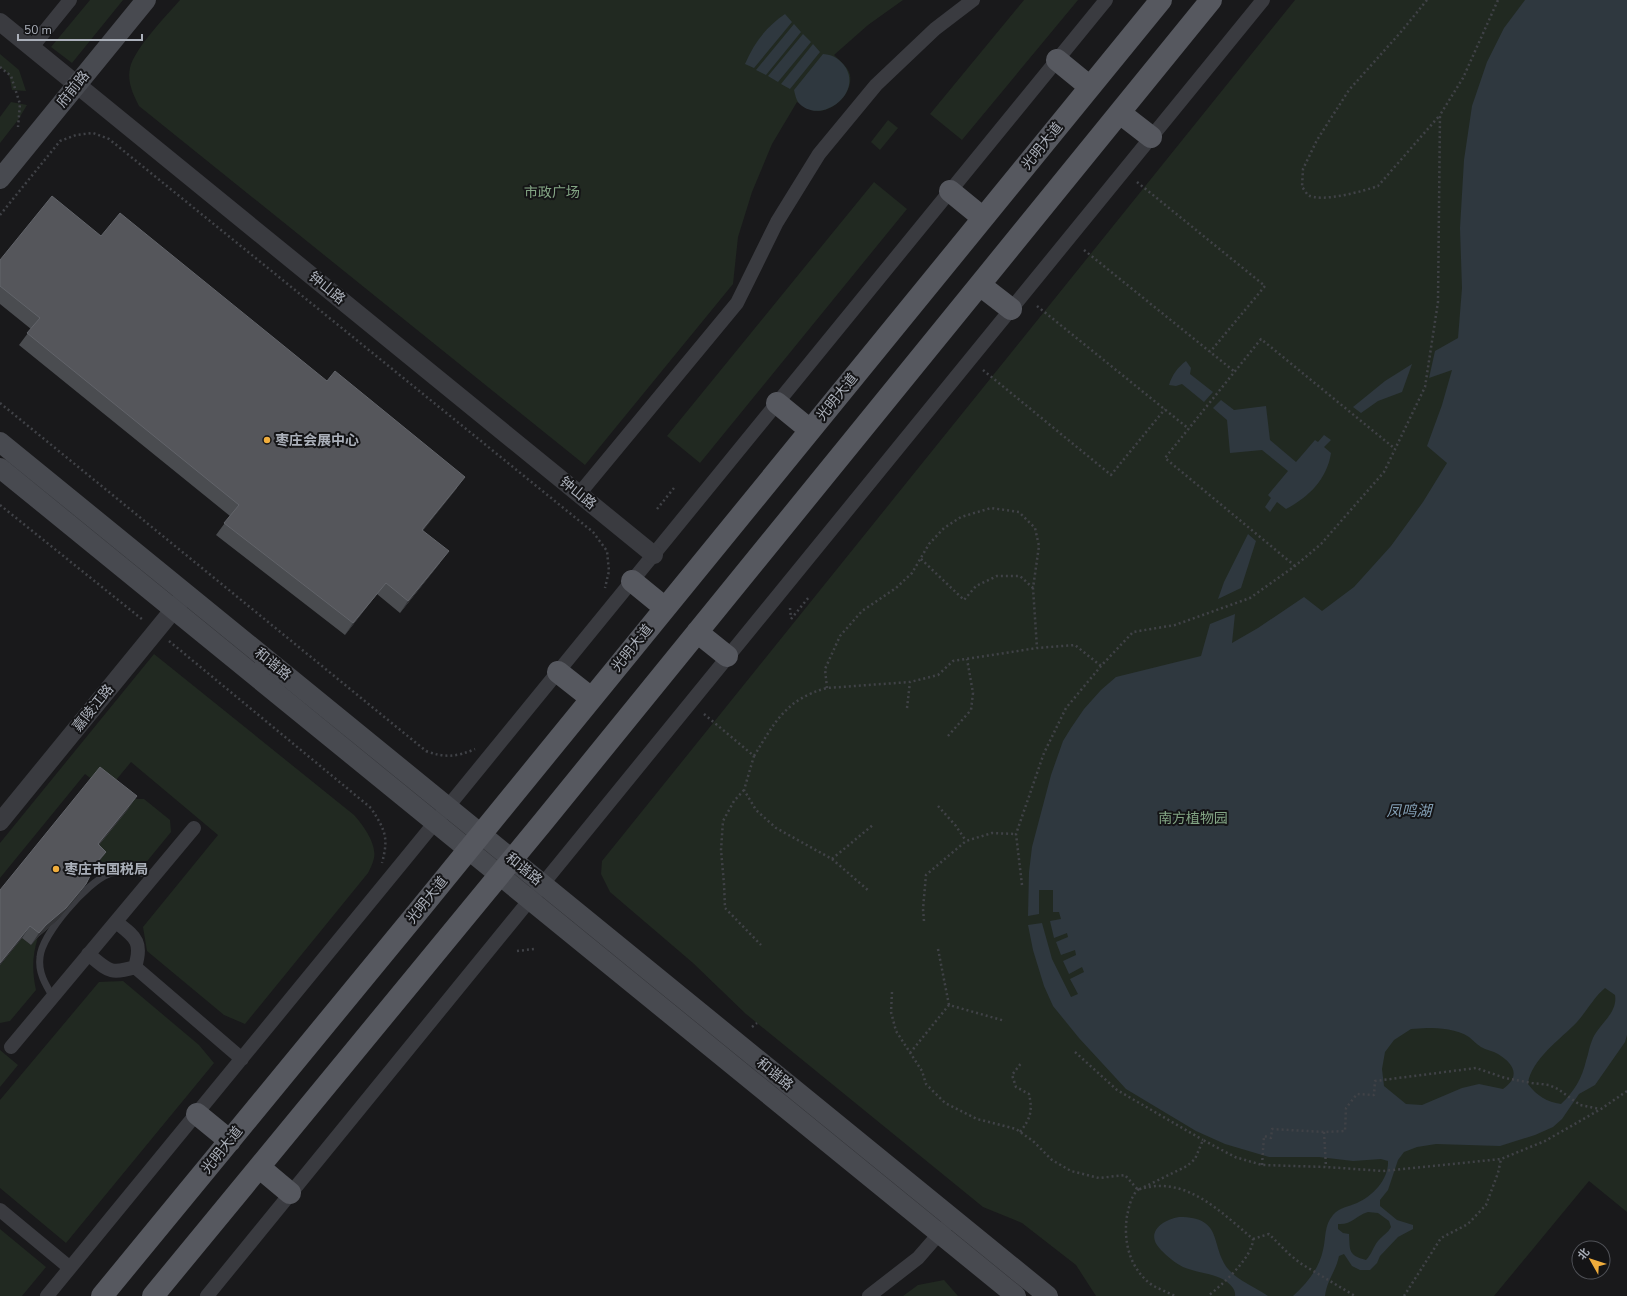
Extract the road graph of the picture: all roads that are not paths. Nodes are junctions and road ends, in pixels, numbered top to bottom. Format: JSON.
{"nodes":[{"id":1,"x":70,"y":0,"type":"edge"},
{"id":2,"x":146,"y":0,"type":"edge"},
{"id":3,"x":973,"y":0,"type":"edge"},
{"id":4,"x":1106,"y":0,"type":"edge"},
{"id":5,"x":1161,"y":0,"type":"edge"},
{"id":6,"x":1211,"y":0,"type":"edge"},
{"id":7,"x":1263,"y":0,"type":"edge"},
{"id":8,"x":0,"y":22,"type":"edge"},
{"id":9,"x":32,"y":47,"type":"junction"},
{"id":10,"x":1057,"y":60,"type":"junction"},
{"id":11,"x":77,"y":84,"type":"junction"},
{"id":12,"x":1090,"y":87,"type":"junction"},
{"id":13,"x":1120,"y":113,"type":"junction"},
{"id":14,"x":1151,"y":137,"type":"junction"},
{"id":15,"x":0,"y":179,"type":"edge"},
{"id":16,"x":950,"y":191,"type":"junction"},
{"id":17,"x":983,"y":218,"type":"junction"},
{"id":18,"x":980,"y":285,"type":"junction"},
{"id":19,"x":1011,"y":309,"type":"junction"},
{"id":20,"x":777,"y":403,"type":"junction"},
{"id":21,"x":810,"y":430,"type":"junction"},
{"id":22,"x":0,"y":442,"type":"edge"},
{"id":23,"x":0,"y":468,"type":"edge"},
{"id":24,"x":579,"y":494,"type":"junction"},
{"id":25,"x":654,"y":555,"type":"junction"},
{"id":26,"x":632,"y":581,"type":"junction"},
{"id":27,"x":186,"y":594,"type":"junction"},
{"id":28,"x":665,"y":608,"type":"junction"},
{"id":29,"x":174,"y":609,"type":"junction"},
{"id":30,"x":697,"y":632,"type":"junction"},
{"id":31,"x":727,"y":656,"type":"junction"},
{"id":32,"x":558,"y":672,"type":"junction"},
{"id":33,"x":591,"y":698,"type":"junction"},
{"id":34,"x":448,"y":807,"type":"junction"},
{"id":35,"x":0,"y":822,"type":"edge"},
{"id":36,"x":435,"y":823,"type":"junction"},
{"id":37,"x":194,"y":828,"type":"dead end"},
{"id":38,"x":474,"y":842,"type":"junction"},
{"id":39,"x":506,"y":867,"type":"junction"},
{"id":40,"x":154,"y":876,"type":"junction"},
{"id":41,"x":542,"y":884,"type":"junction"},
{"id":42,"x":529,"y":899,"type":"junction"},
{"id":43,"x":116,"y":922,"type":"junction"},
{"id":44,"x":88,"y":954,"type":"junction"},
{"id":45,"x":135,"y":967,"type":"junction"},
{"id":46,"x":53,"y":997,"type":"junction"},
{"id":47,"x":11,"y":1047,"type":"dead end"},
{"id":48,"x":242,"y":1058,"type":"junction"},
{"id":49,"x":197,"y":1114,"type":"junction"},
{"id":50,"x":230,"y":1141,"type":"junction"},
{"id":51,"x":259,"y":1167,"type":"junction"},
{"id":52,"x":290,"y":1194,"type":"junction"},
{"id":53,"x":0,"y":1210,"type":"edge"},
{"id":54,"x":952,"y":1218,"type":"junction"},
{"id":55,"x":939,"y":1234,"type":"junction"},
{"id":56,"x":70,"y":1268,"type":"junction"},
{"id":57,"x":47,"y":1296,"type":"edge"},
{"id":58,"x":102,"y":1296,"type":"edge"},
{"id":59,"x":153,"y":1296,"type":"edge"},
{"id":60,"x":207,"y":1296,"type":"edge"},
{"id":61,"x":869,"y":1296,"type":"edge"},
{"id":62,"x":1016,"y":1296,"type":"edge"},
{"id":63,"x":1048,"y":1296,"type":"edge"}],
"edges":[{"from":1,"to":9,"type":"street"},
{"from":2,"to":11,"type":"main road","name":"府前路"},
{"from":3,"to":24,"type":"street"},
{"from":4,"to":10,"type":"street"},
{"from":5,"to":12,"type":"main road","name":"光明大道"},
{"from":6,"to":13,"type":"main road"},
{"from":7,"to":14,"type":"street"},
{"from":8,"to":9,"type":"street","name":"钟山路"},
{"from":9,"to":11,"type":"street","name":"钟山路"},
{"from":10,"to":12,"type":"main road"},
{"from":10,"to":16,"type":"street"},
{"from":11,"to":15,"type":"main road","name":"府前路"},
{"from":11,"to":24,"type":"street","name":"钟山路"},
{"from":12,"to":17,"type":"main road","name":"光明大道"},
{"from":13,"to":14,"type":"main road"},
{"from":13,"to":18,"type":"main road"},
{"from":14,"to":19,"type":"street"},
{"from":16,"to":17,"type":"main road"},
{"from":16,"to":20,"type":"street"},
{"from":17,"to":21,"type":"main road","name":"光明大道"},
{"from":18,"to":19,"type":"main road"},
{"from":18,"to":30,"type":"main road"},
{"from":19,"to":31,"type":"street"},
{"from":20,"to":21,"type":"main road"},
{"from":20,"to":25,"type":"street"},
{"from":21,"to":28,"type":"main road","name":"光明大道"},
{"from":22,"to":27,"type":"main road","name":"和谐路"},
{"from":23,"to":29,"type":"main road","name":"和谐路"},
{"from":24,"to":25,"type":"street","name":"钟山路"},
{"from":25,"to":26,"type":"street"},
{"from":26,"to":28,"type":"main road"},
{"from":26,"to":32,"type":"street"},
{"from":27,"to":29,"type":"street","name":"嘉陵江路"},
{"from":27,"to":34,"type":"main road","name":"和谐路"},
{"from":28,"to":33,"type":"main road","name":"光明大道"},
{"from":29,"to":35,"type":"street","name":"嘉陵江路"},
{"from":29,"to":36,"type":"main road","name":"和谐路"},
{"from":30,"to":31,"type":"main road"},
{"from":30,"to":39,"type":"main road"},
{"from":31,"to":41,"type":"street"},
{"from":32,"to":33,"type":"main road"},
{"from":32,"to":34,"type":"street"},
{"from":33,"to":38,"type":"main road","name":"光明大道"},
{"from":34,"to":36,"type":"street"},
{"from":34,"to":38,"type":"main road","name":"和谐路"},
{"from":36,"to":38,"type":"main road","name":"和谐路"},
{"from":36,"to":48,"type":"street"},
{"from":37,"to":40,"type":"street"},
{"from":38,"to":39,"type":"main road","name":"和谐路"},
{"from":38,"to":50,"type":"main road","name":"光明大道"},
{"from":39,"to":41,"type":"main road","name":"和谐路"},
{"from":39,"to":42,"type":"main road","name":"和谐路"},
{"from":39,"to":51,"type":"main road"},
{"from":40,"to":43,"type":"street"},
{"from":40,"to":46,"type":"lane"},
{"from":41,"to":42,"type":"street"},
{"from":41,"to":54,"type":"main road","name":"和谐路"},
{"from":42,"to":52,"type":"street"},
{"from":42,"to":55,"type":"main road","name":"和谐路"},
{"from":43,"to":44,"type":"street"},
{"from":43,"to":45,"type":"street"},
{"from":44,"to":45,"type":"street"},
{"from":44,"to":46,"type":"street"},
{"from":45,"to":48,"type":"street"},
{"from":46,"to":47,"type":"street"},
{"from":48,"to":49,"type":"street"},
{"from":49,"to":50,"type":"main road"},
{"from":49,"to":56,"type":"street"},
{"from":50,"to":58,"type":"main road","name":"光明大道"},
{"from":51,"to":52,"type":"main road"},
{"from":51,"to":59,"type":"main road"},
{"from":52,"to":60,"type":"street"},
{"from":53,"to":56,"type":"street"},
{"from":54,"to":55,"type":"street"},
{"from":54,"to":63,"type":"main road","name":"和谐路"},
{"from":55,"to":61,"type":"street"},
{"from":55,"to":62,"type":"main road","name":"和谐路"},
{"from":56,"to":57,"type":"street"}]}
